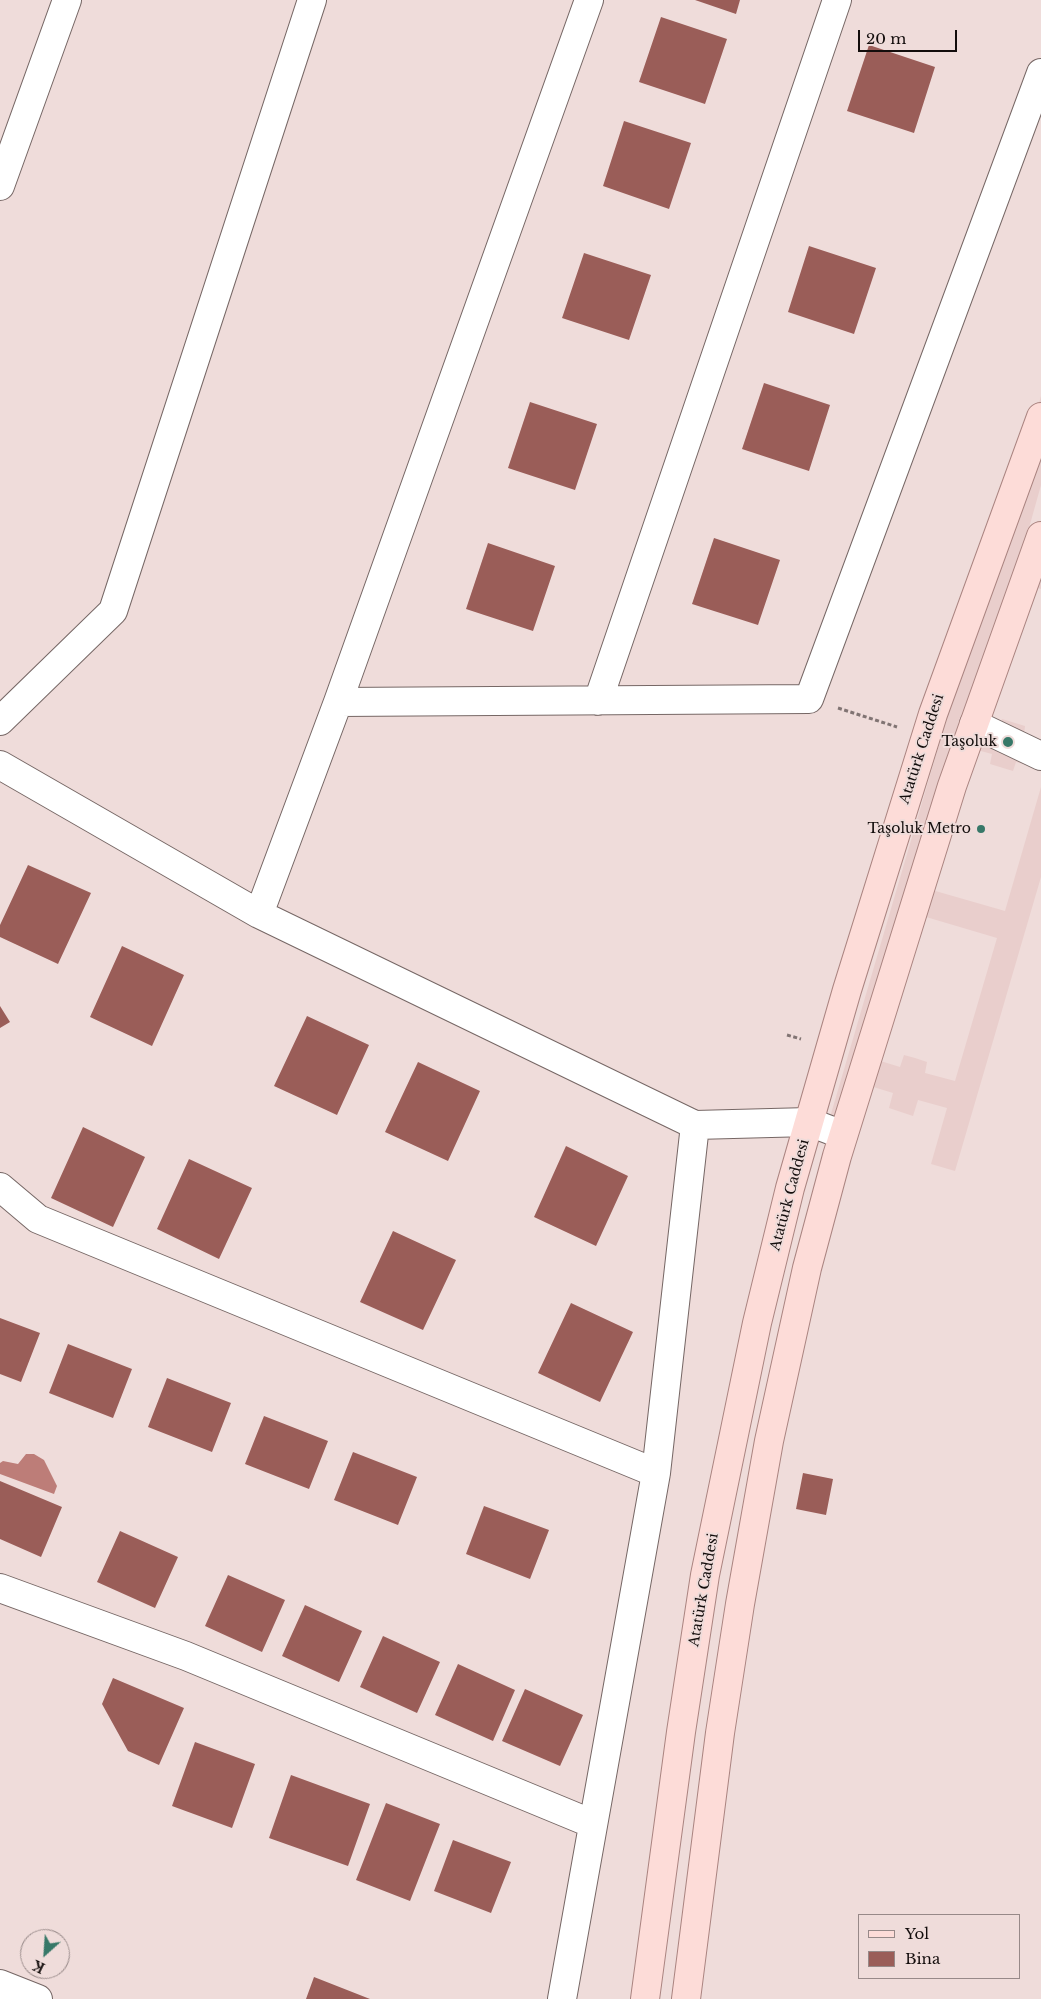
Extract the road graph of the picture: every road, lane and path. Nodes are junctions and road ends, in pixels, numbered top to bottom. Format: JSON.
{"nodes":[{"id":1,"x":67,"y":0,"type":"edge"},
{"id":2,"x":312,"y":0,"type":"edge"},
{"id":3,"x":589,"y":0,"type":"edge"},
{"id":4,"x":837,"y":0,"type":"edge"},
{"id":5,"x":1041,"y":73,"type":"edge"},
{"id":6,"x":0,"y":186,"type":"edge"},
{"id":7,"x":1041,"y":417,"type":"edge"},
{"id":8,"x":1041,"y":536,"type":"edge"},
{"id":9,"x":809,"y":699,"type":"junction"},
{"id":10,"x":598,"y":700,"type":"junction"},
{"id":11,"x":338,"y":702,"type":"junction"},
{"id":12,"x":0,"y":721,"type":"edge"},
{"id":13,"x":974,"y":724,"type":"junction"},
{"id":14,"x":926,"y":736,"type":"junction"},
{"id":15,"x":1041,"y":756,"type":"edge"},
{"id":16,"x":0,"y":765,"type":"edge"},
{"id":17,"x":259,"y":914,"type":"junction"},
{"id":18,"x":809,"y":1122,"type":"junction"},
{"id":19,"x":695,"y":1125,"type":"junction"},
{"id":20,"x":844,"y":1135,"type":"junction"},
{"id":21,"x":0,"y":1187,"type":"edge"},
{"id":22,"x":656,"y":1473,"type":"junction"},
{"id":23,"x":0,"y":1588,"type":"edge"},
{"id":24,"x":594,"y":1824,"type":"junction"},
{"id":25,"x":0,"y":1984,"type":"edge"},
{"id":26,"x":38,"y":1999,"type":"edge"},
{"id":27,"x":562,"y":1999,"type":"edge"},
{"id":28,"x":645,"y":1999,"type":"edge"},
{"id":29,"x":686,"y":1999,"type":"edge"}],
"edges":[{"from":1,"to":6,"type":"street"},
{"from":2,"to":12,"type":"street"},
{"from":3,"to":11,"type":"street"},
{"from":4,"to":10,"type":"street"},
{"from":5,"to":9,"type":"street"},
{"from":7,"to":14,"type":"main road","name":"Atatürk Caddesi"},
{"from":8,"to":13,"type":"main road"},
{"from":9,"to":10,"type":"street"},
{"from":9,"to":14,"type":"path"},
{"from":10,"to":11,"type":"street"},
{"from":11,"to":17,"type":"street"},
{"from":13,"to":15,"type":"street"},
{"from":13,"to":20,"type":"main road"},
{"from":14,"to":18,"type":"main road","name":"Atatürk Caddesi"},
{"from":16,"to":17,"type":"street"},
{"from":17,"to":19,"type":"street"},
{"from":18,"to":19,"type":"street"},
{"from":18,"to":20,"type":"street"},
{"from":18,"to":28,"type":"main road","name":"Atatürk Caddesi"},
{"from":19,"to":22,"type":"street"},
{"from":20,"to":29,"type":"main road"},
{"from":21,"to":22,"type":"street"},
{"from":22,"to":24,"type":"street"},
{"from":23,"to":24,"type":"street"},
{"from":24,"to":27,"type":"street"},
{"from":25,"to":26,"type":"street"}]}
